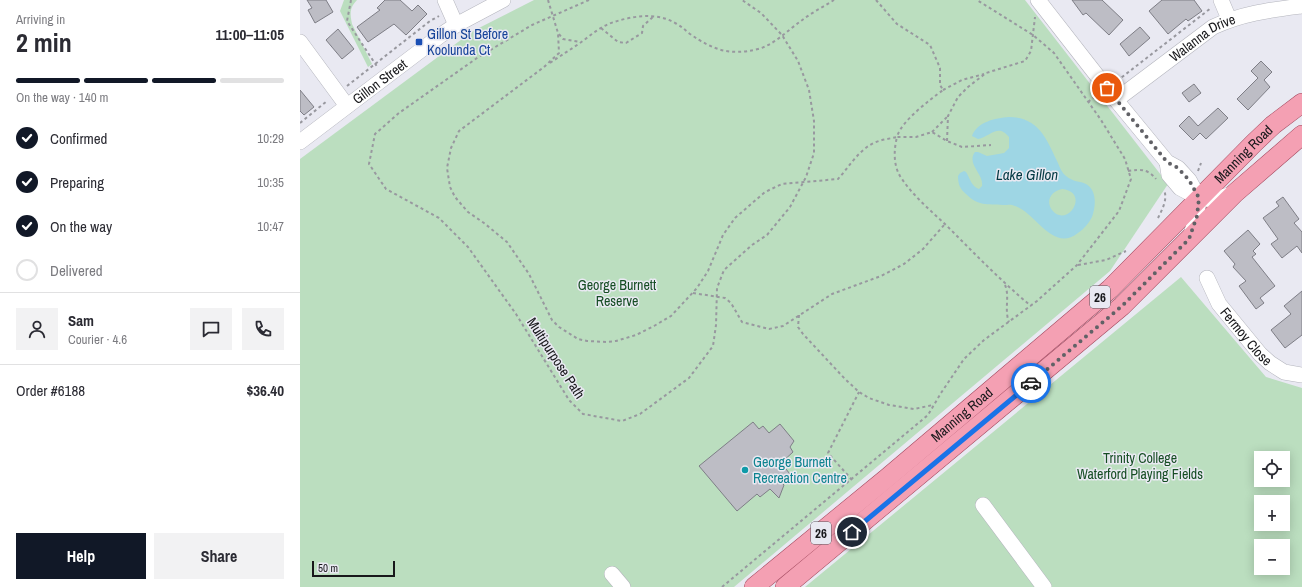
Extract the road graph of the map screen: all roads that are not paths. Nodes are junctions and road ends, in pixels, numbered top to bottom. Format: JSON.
{"nodes":[{"id":1,"x":445,"y":0,"type":"edge"},
{"id":2,"x":504,"y":0,"type":"edge"},
{"id":3,"x":1217,"y":3,"type":"edge"},
{"id":4,"x":1038,"y":5,"type":"edge"},
{"id":5,"x":1302,"y":6,"type":"edge"},
{"id":6,"x":1229,"y":19,"type":"junction"},
{"id":7,"x":456,"y":25,"type":"junction"},
{"id":8,"x":300,"y":42,"type":"edge"},
{"id":9,"x":1116,"y":100,"type":"junction"},
{"id":10,"x":1302,"y":102,"type":"edge"},
{"id":11,"x":347,"y":106,"type":"junction"},
{"id":12,"x":1302,"y":135,"type":"edge"},
{"id":13,"x":300,"y":142,"type":"edge"},
{"id":14,"x":1235,"y":193,"type":"junction"},
{"id":15,"x":1199,"y":198,"type":"junction"},
{"id":16,"x":1189,"y":239,"type":"junction"},
{"id":17,"x":1207,"y":278,"type":"dead end"},
{"id":18,"x":1302,"y":375,"type":"edge"},
{"id":19,"x":983,"y":505,"type":"dead end"},
{"id":20,"x":612,"y":574,"type":"dead end"},
{"id":21,"x":623,"y":587,"type":"edge"},
{"id":22,"x":754,"y":587,"type":"edge"},
{"id":23,"x":785,"y":587,"type":"edge"},
{"id":24,"x":1044,"y":587,"type":"edge"}],
"edges":[{"from":1,"to":7,"type":"street"},
{"from":2,"to":7,"type":"street","name":"Gillon Street"},
{"from":3,"to":6,"type":"street"},
{"from":4,"to":9,"type":"street"},
{"from":5,"to":6,"type":"street","name":"Walanna Drive"},
{"from":6,"to":9,"type":"street","name":"Walanna Drive"},
{"from":7,"to":11,"type":"street","name":"Gillon Street"},
{"from":8,"to":11,"type":"street"},
{"from":9,"to":15,"type":"street"},
{"from":10,"to":15,"type":"main road","name":"Manning Road","number":"26"},
{"from":11,"to":13,"type":"street","name":"Gillon Street"},
{"from":12,"to":14,"type":"main road","name":"Manning Road","number":"26"},
{"from":14,"to":15,"type":"street"},
{"from":14,"to":16,"type":"main road","name":"Manning Road","number":"26"},
{"from":15,"to":16,"type":"street"},
{"from":15,"to":22,"type":"main road","name":"Manning Road","number":"26"},
{"from":16,"to":23,"type":"main road","name":"Manning Road","number":"26"},
{"from":17,"to":18,"type":"street","name":"Fermoy Close"},
{"from":19,"to":24,"type":"street"},
{"from":20,"to":21,"type":"street"}]}
